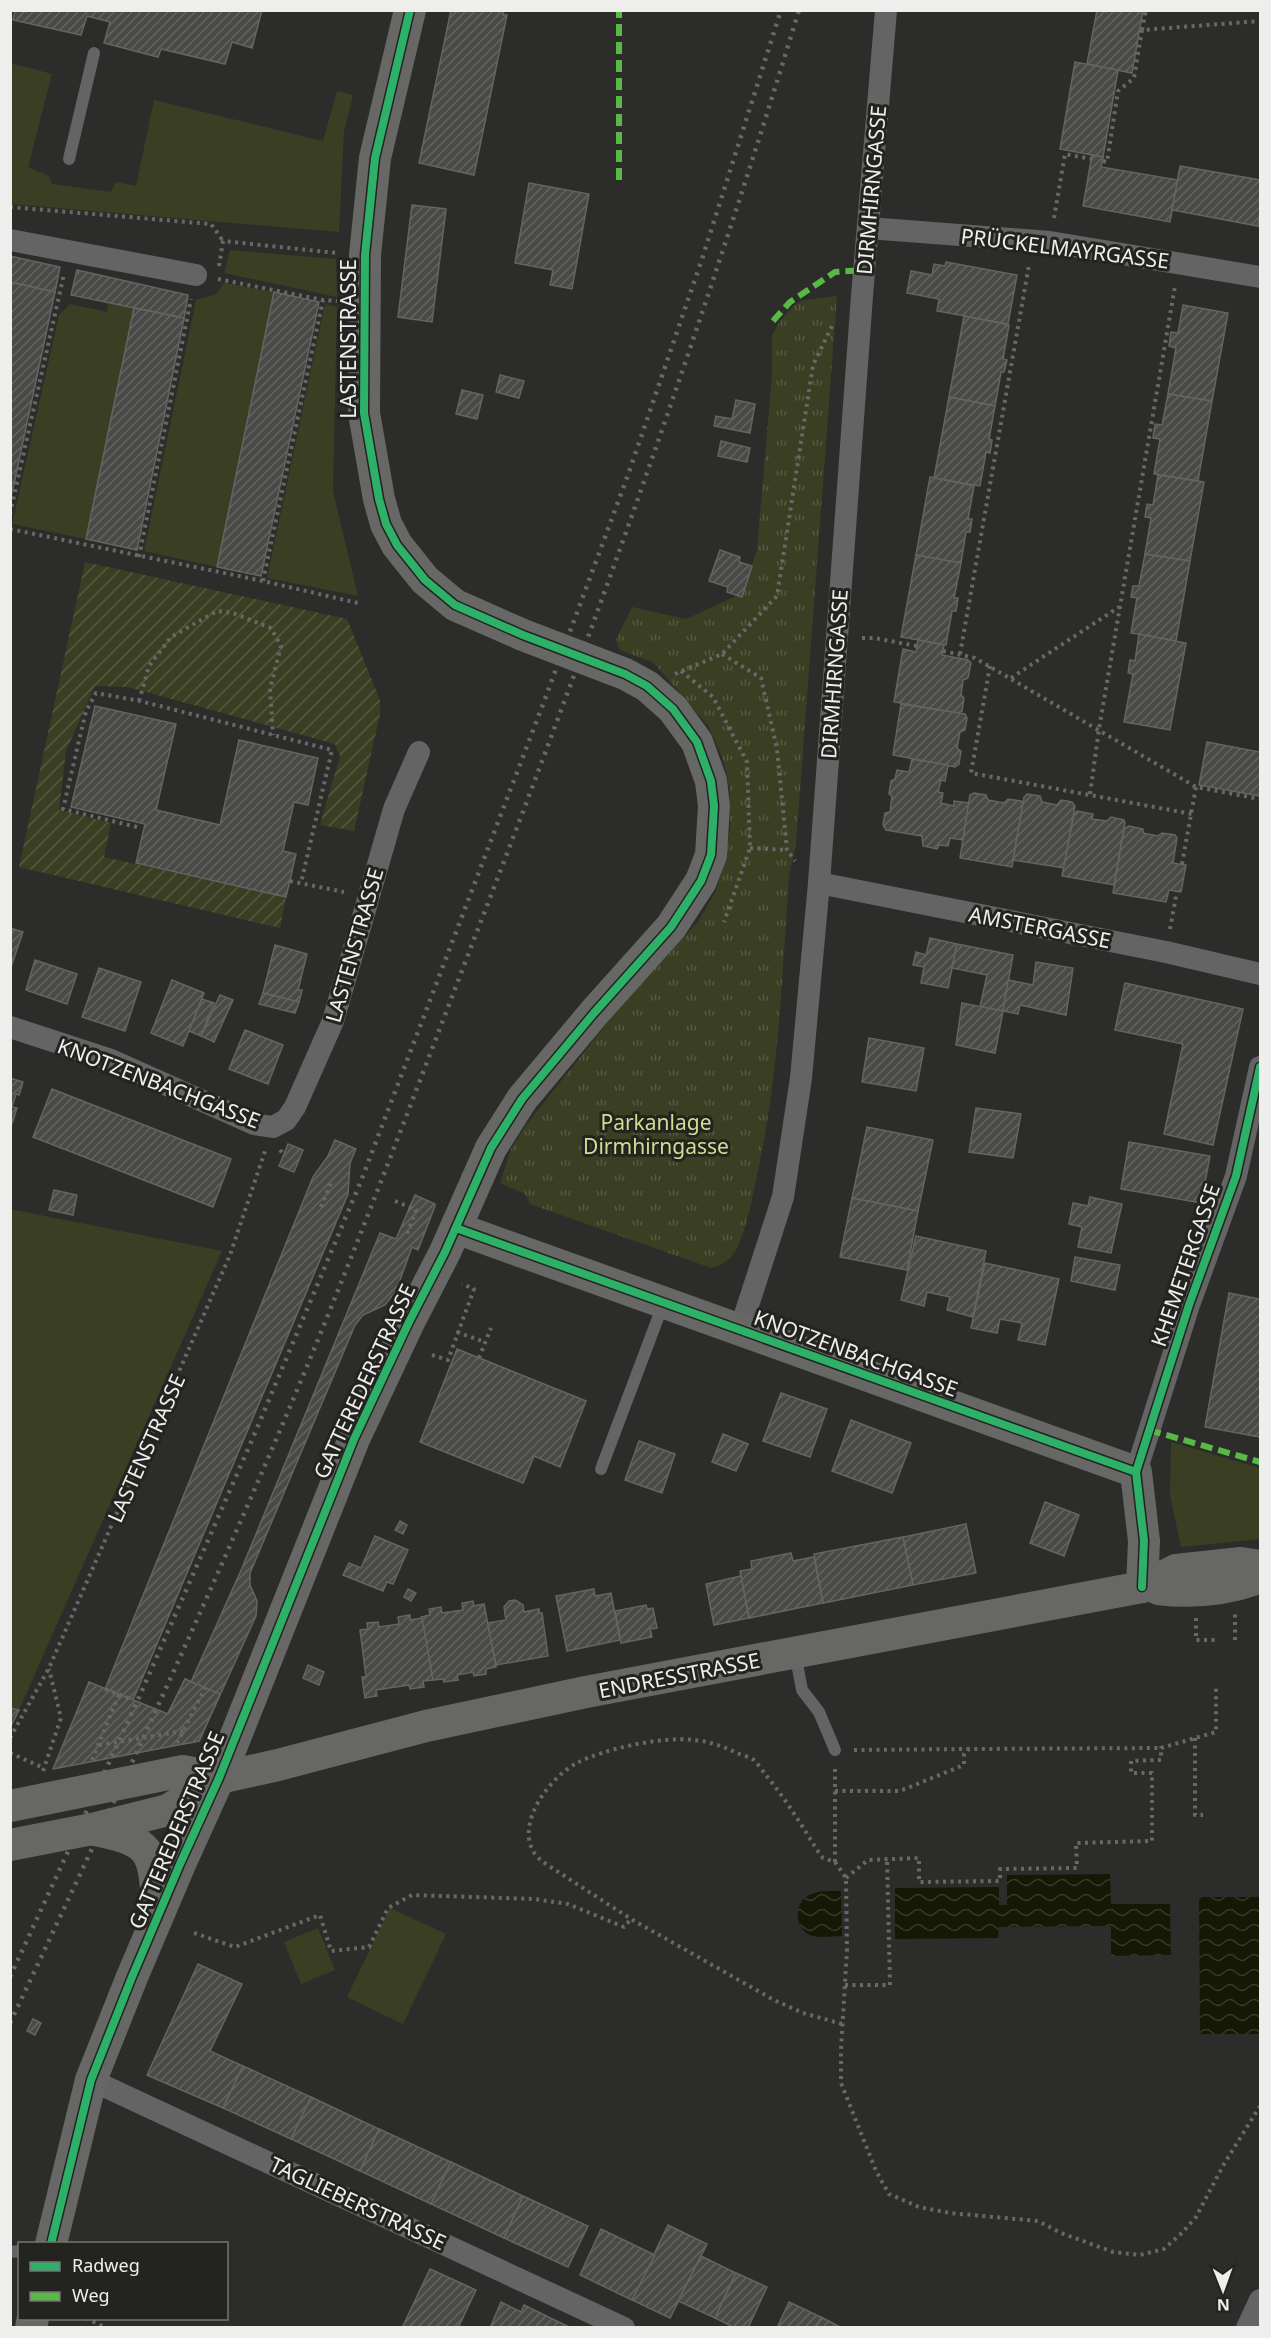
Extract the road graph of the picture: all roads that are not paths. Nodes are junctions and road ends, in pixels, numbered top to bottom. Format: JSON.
{"nodes":[{"id":1,"x":410,"y":10,"type":"edge"},
{"id":2,"x":886,"y":10,"type":"edge"},
{"id":3,"x":94,"y":53,"type":"dead end"},
{"id":4,"x":69,"y":159,"type":"dead end"},
{"id":5,"x":868,"y":228,"type":"junction"},
{"id":6,"x":10,"y":240,"type":"edge"},
{"id":7,"x":206,"y":277,"type":"road end"},
{"id":8,"x":1260,"y":277,"type":"edge"},
{"id":9,"x":596,"y":662,"type":"joint"},
{"id":10,"x":419,"y":752,"type":"dead end"},
{"id":11,"x":819,"y":883,"type":"junction"},
{"id":12,"x":1260,"y":974,"type":"edge"},
{"id":13,"x":10,"y":1027,"type":"edge"},
{"id":14,"x":1260,"y":1067,"type":"edge"},
{"id":15,"x":273,"y":1127,"type":"joint"},
{"id":16,"x":456,"y":1227,"type":"junction"},
{"id":17,"x":664,"y":1302,"type":"junction"},
{"id":18,"x":740,"y":1330,"type":"junction"},
{"id":19,"x":601,"y":1469,"type":"dead end"},
{"id":20,"x":1136,"y":1472,"type":"junction"},
{"id":21,"x":1260,"y":1566,"type":"edge"},
{"id":22,"x":1260,"y":1577,"type":"edge"},
{"id":23,"x":1142,"y":1587,"type":"junction"},
{"id":24,"x":795,"y":1652,"type":"junction"},
{"id":25,"x":835,"y":1750,"type":"road end"},
{"id":26,"x":219,"y":1778,"type":"junction"},
{"id":27,"x":10,"y":1806,"type":"edge"},
{"id":28,"x":92,"y":1829,"type":"junction"},
{"id":29,"x":10,"y":1845,"type":"edge"},
{"id":30,"x":158,"y":1916,"type":"junction"},
{"id":31,"x":91,"y":2080,"type":"junction"},
{"id":32,"x":51,"y":2242,"type":"edge"},
{"id":33,"x":1260,"y":2300,"type":"edge"},
{"id":34,"x":624,"y":2328,"type":"edge"},
{"id":35,"x":1247,"y":2328,"type":"edge"}],
"edges":[{"from":1,"to":9,"type":"street","name":"LASTENSTRASSE"},
{"from":2,"to":5,"type":"street","name":"DIRMHIRNGASSE"},
{"from":3,"to":4,"type":"lane"},
{"from":5,"to":8,"type":"street","name":"PRÜCKELMAYRGASSE"},
{"from":5,"to":11,"type":"street","name":"DIRMHIRNGASSE"},
{"from":6,"to":7,"type":"street"},
{"from":9,"to":16,"type":"street","name":"GATTEREDERSTRASSE"},
{"from":10,"to":15,"type":"street","name":"LASTENSTRASSE"},
{"from":11,"to":12,"type":"street","name":"AMSTERGASSE"},
{"from":11,"to":18,"type":"street","name":"DIRMHIRNGASSE"},
{"from":13,"to":15,"type":"street","name":"KNOTZENBACHGASSE"},
{"from":14,"to":20,"type":"street","name":"KHEMETERGASSE"},
{"from":16,"to":17,"type":"street","name":"KNOTZENBACHGASSE"},
{"from":16,"to":26,"type":"street","name":"GATTEREDERSTRASSE"},
{"from":17,"to":18,"type":"street","name":"KNOTZENBACHGASSE"},
{"from":17,"to":19,"type":"lane"},
{"from":18,"to":20,"type":"street","name":"KNOTZENBACHGASSE"},
{"from":20,"to":23,"type":"street"},
{"from":21,"to":23,"type":"street","name":"ENDRESSTRASSE"},
{"from":22,"to":23,"type":"street","name":"ENDRESSTRASSE"},
{"from":23,"to":24,"type":"street","name":"ENDRESSTRASSE"},
{"from":24,"to":25,"type":"lane"},
{"from":24,"to":26,"type":"street","name":"ENDRESSTRASSE"},
{"from":26,"to":27,"type":"street","name":"ENDRESSTRASSE"},
{"from":26,"to":28,"type":"street","name":"ENDRESSTRASSE"},
{"from":26,"to":30,"type":"street","name":"GATTEREDERSTRASSE"},
{"from":28,"to":29,"type":"street","name":"ENDRESSTRASSE"},
{"from":28,"to":30,"type":"street"},
{"from":30,"to":31,"type":"street","name":"GATTEREDERSTRASSE"},
{"from":31,"to":32,"type":"street","name":"GATTEREDERSTRASSE"},
{"from":31,"to":34,"type":"street","name":"TAGLIEBERSTRASSE"},
{"from":33,"to":35,"type":"street"}]}
